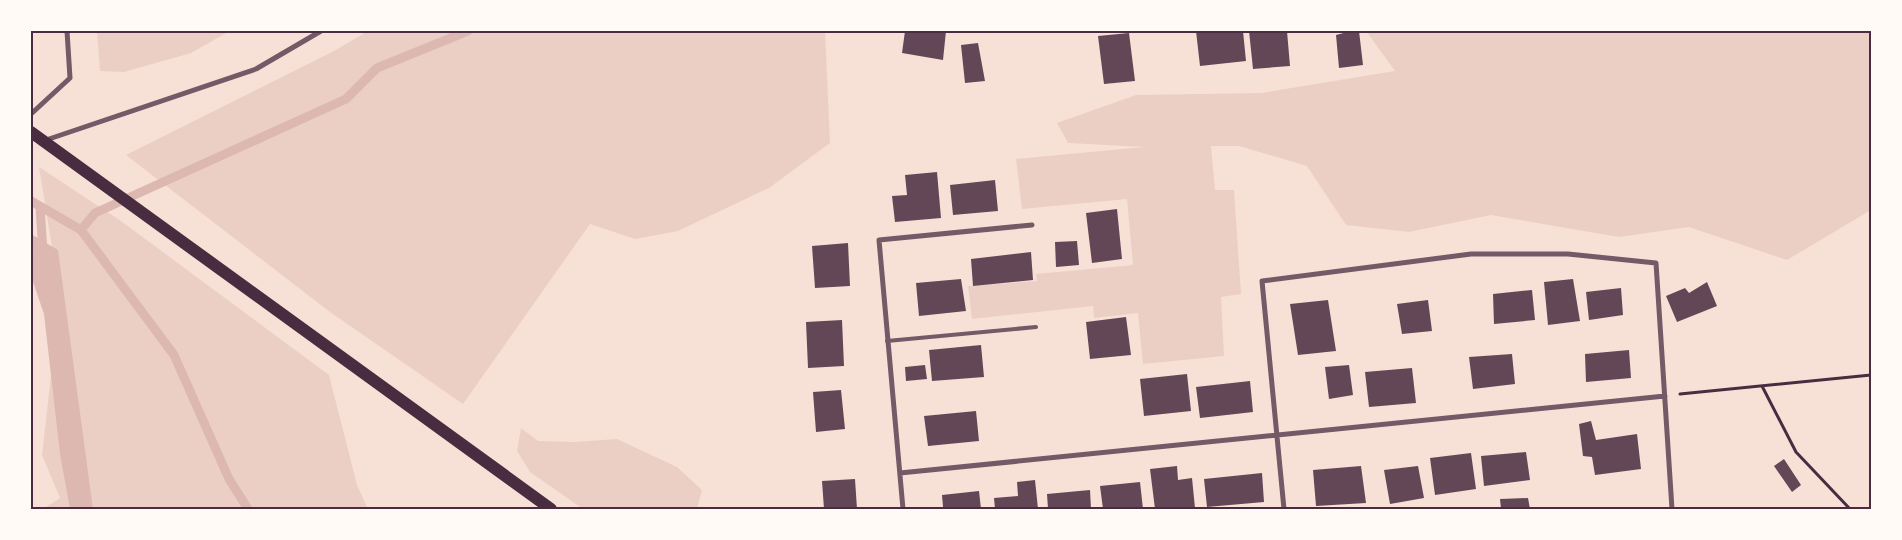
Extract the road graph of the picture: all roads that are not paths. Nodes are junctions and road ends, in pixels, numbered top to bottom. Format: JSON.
{"nodes":[{"id":1,"x":66,"y":31,"type":"edge"},
{"id":2,"x":321,"y":31,"type":"edge"},
{"id":3,"x":31,"y":114,"type":"edge"},
{"id":4,"x":31,"y":132,"type":"edge"},
{"id":5,"x":43,"y":140,"type":"junction"},
{"id":6,"x":1032,"y":226,"type":"dead end"},
{"id":7,"x":1036,"y":327,"type":"dead end"},
{"id":8,"x":887,"y":341,"type":"junction"},
{"id":9,"x":1665,"y":396,"type":"junction"},
{"id":10,"x":1277,"y":434,"type":"junction"},
{"id":11,"x":900,"y":473,"type":"junction"},
{"id":12,"x":551,"y":509,"type":"edge"},
{"id":13,"x":903,"y":509,"type":"edge"},
{"id":14,"x":1284,"y":509,"type":"edge"},
{"id":15,"x":1672,"y":509,"type":"edge"}],
"edges":[{"from":1,"to":3,"type":"street"},
{"from":2,"to":5,"type":"street"},
{"from":4,"to":5,"type":"main road"},
{"from":5,"to":12,"type":"main road"},
{"from":6,"to":8,"type":"street"},
{"from":7,"to":8,"type":"lane"},
{"from":8,"to":11,"type":"street"},
{"from":9,"to":10,"type":"street"},
{"from":9,"to":10,"type":"street"},
{"from":9,"to":15,"type":"street"},
{"from":10,"to":11,"type":"street"},
{"from":10,"to":14,"type":"street"},
{"from":11,"to":13,"type":"street"}]}
